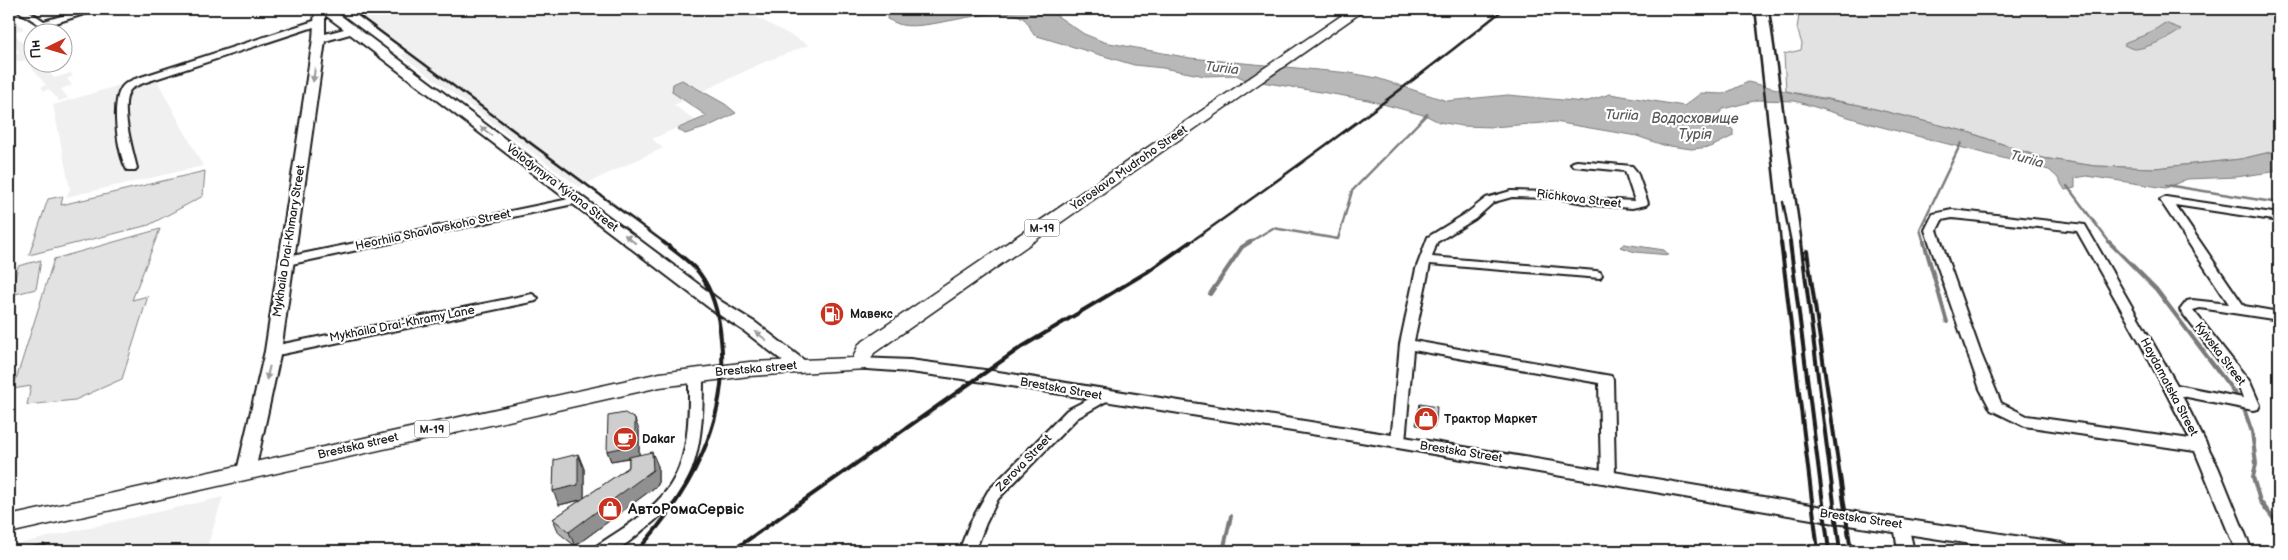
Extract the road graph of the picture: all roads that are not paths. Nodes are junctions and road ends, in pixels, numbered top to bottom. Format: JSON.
{"nodes":[{"id":1,"x":20,"y":9,"type":"edge"},
{"id":2,"x":95,"y":9,"type":"edge"},
{"id":3,"x":1359,"y":9,"type":"edge"},
{"id":4,"x":322,"y":13,"type":"edge"},
{"id":5,"x":351,"y":30,"type":"junction"},
{"id":6,"x":319,"y":39,"type":"junction"},
{"id":7,"x":1577,"y":164,"type":"dead end"},
{"id":8,"x":131,"y":168,"type":"dead end"},
{"id":9,"x":580,"y":200,"type":"junction"},
{"id":10,"x":2279,"y":217,"type":"edge"},
{"id":11,"x":1426,"y":260,"type":"junction"},
{"id":12,"x":287,"y":261,"type":"junction"},
{"id":13,"x":1596,"y":275,"type":"dead end"},
{"id":14,"x":532,"y":298,"type":"dead end"},
{"id":15,"x":2239,"y":309,"type":"junction"},
{"id":16,"x":2279,"y":316,"type":"edge"},
{"id":17,"x":1407,"y":344,"type":"junction"},
{"id":18,"x":273,"y":351,"type":"junction"},
{"id":19,"x":859,"y":364,"type":"junction"},
{"id":20,"x":799,"y":365,"type":"junction"},
{"id":21,"x":696,"y":375,"type":"junction"},
{"id":22,"x":2171,"y":389,"type":"junction"},
{"id":23,"x":1105,"y":396,"type":"junction"},
{"id":24,"x":1398,"y":442,"type":"junction"},
{"id":25,"x":2200,"y":446,"type":"junction"},
{"id":26,"x":246,"y":471,"type":"junction"},
{"id":27,"x":1608,"y":477,"type":"junction"},
{"id":28,"x":9,"y":525,"type":"edge"},
{"id":29,"x":1902,"y":525,"type":"junction"},
{"id":30,"x":601,"y":551,"type":"edge"},
{"id":31,"x":968,"y":551,"type":"edge"},
{"id":32,"x":1906,"y":551,"type":"edge"},
{"id":33,"x":2062,"y":551,"type":"edge"},
{"id":34,"x":2244,"y":551,"type":"edge"}],
"edges":[{"from":1,"to":2,"type":"street"},
{"from":3,"to":19,"type":"highway","name":"Yaroslava Mudroho Street","number":"М-19"},
{"from":4,"to":5,"type":"main road","name":"Volodymyra Kyiana Street"},
{"from":4,"to":6,"type":"main road","name":"Mykhaila Drai-Khmary Street"},
{"from":4,"to":8,"type":"street"},
{"from":5,"to":6,"type":"main road"},
{"from":9,"to":5,"type":"main road","name":"Volodymyra Kyiana Street","one_way":true},
{"from":6,"to":12,"type":"main road","name":"Mykhaila Drai-Khmary Street","one_way":true},
{"from":7,"to":11,"type":"street","name":"Richkova Street"},
{"from":9,"to":12,"type":"street","name":"Heorhiia Shavlovskoho Street"},
{"from":20,"to":9,"type":"main road","name":"Volodymyra Kyiana Street","one_way":true},
{"from":10,"to":15,"type":"street"},
{"from":11,"to":13,"type":"street"},
{"from":11,"to":17,"type":"street","name":"Richkova Street"},
{"from":12,"to":18,"type":"main road","name":"Mykhaila Drai-Khmary Street"},
{"from":14,"to":18,"type":"street","name":"Mykhaila Drai-Khramy Lane"},
{"from":15,"to":16,"type":"street","name":"Kyivska Street"},
{"from":15,"to":22,"type":"street","name":"Kyivska Street"},
{"from":17,"to":24,"type":"street","name":"Richkova Street"},
{"from":17,"to":27,"type":"street"},
{"from":18,"to":26,"type":"main road","name":"Mykhaila Drai-Khmary Street","one_way":true},
{"from":19,"to":20,"type":"highway","name":"Brestska street","number":"М-19"},
{"from":19,"to":23,"type":"main road","name":"Brestska Street"},
{"from":20,"to":21,"type":"highway","name":"Brestska street","number":"М-19"},
{"from":21,"to":26,"type":"highway","name":"Brestska street","number":"М-19"},
{"from":21,"to":30,"type":"street"},
{"from":22,"to":25,"type":"street","name":"Haydamatska Street"},
{"from":22,"to":25,"type":"street","name":"Haydamatska Street"},
{"from":23,"to":24,"type":"main road","name":"Brestska Street"},
{"from":23,"to":31,"type":"street","name":"Zerova Street"},
{"from":24,"to":27,"type":"main road","name":"Brestska Street"},
{"from":25,"to":34,"type":"street","name":"Haydamatska Street"},
{"from":26,"to":28,"type":"highway","name":"Brestska street","number":"М-19"},
{"from":27,"to":29,"type":"main road","name":"Brestska Street"},
{"from":29,"to":32,"type":"street"},
{"from":29,"to":33,"type":"main road","name":"Brestska Street"}]}
